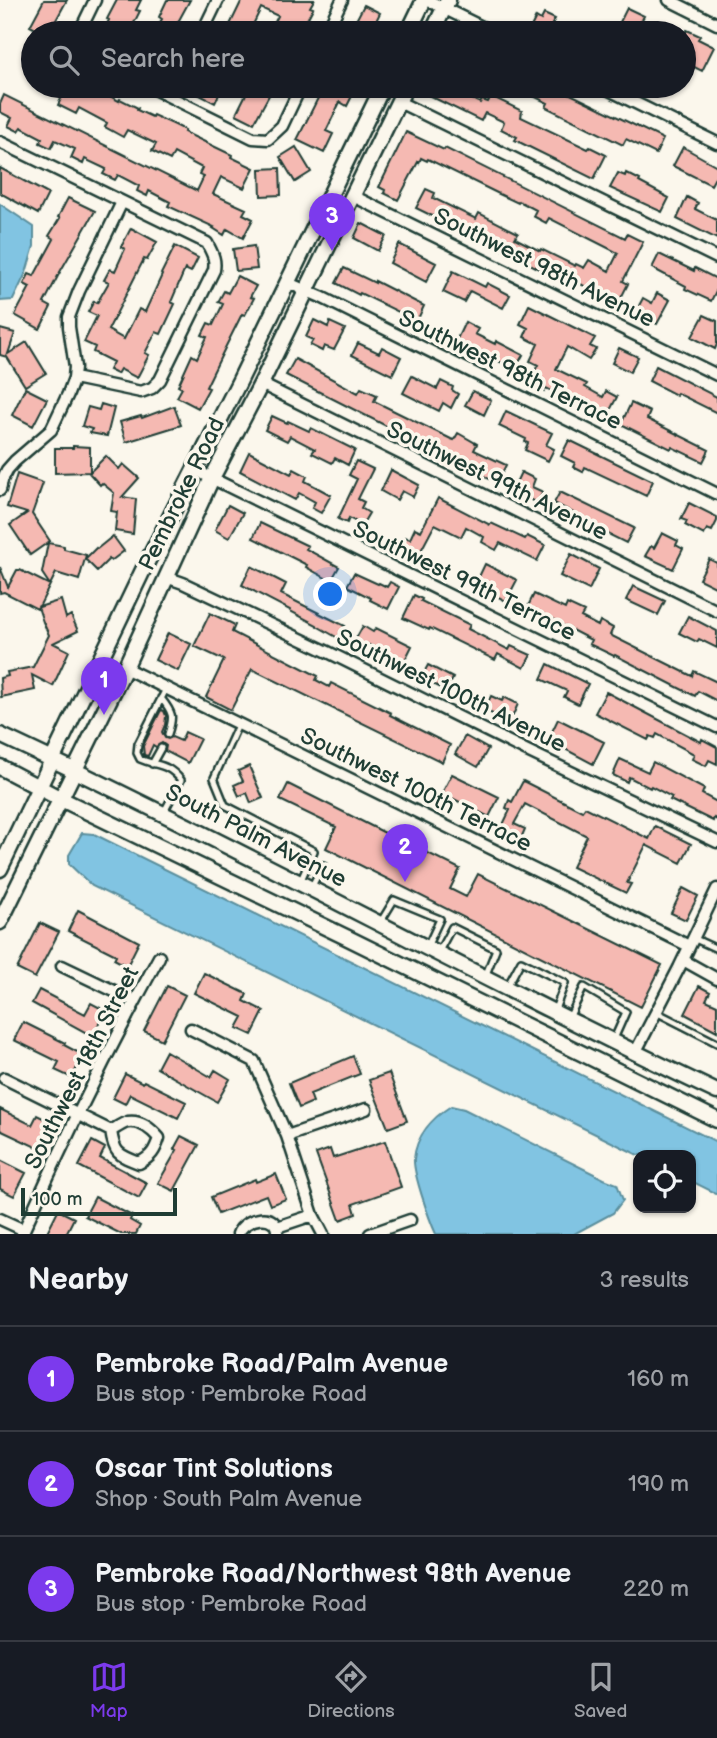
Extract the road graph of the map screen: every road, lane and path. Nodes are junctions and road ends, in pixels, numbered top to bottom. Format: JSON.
{"nodes":[{"id":1,"x":95,"y":0,"type":"edge"},
{"id":2,"x":218,"y":0,"type":"edge"},
{"id":3,"x":342,"y":0,"type":"edge"},
{"id":4,"x":426,"y":0,"type":"edge"},
{"id":5,"x":669,"y":0,"type":"edge"},
{"id":6,"x":446,"y":4,"type":"edge"},
{"id":7,"x":85,"y":21,"type":"edge"},
{"id":8,"x":208,"y":21,"type":"edge"},
{"id":9,"x":332,"y":21,"type":"edge"},
{"id":10,"x":415,"y":21,"type":"edge"},
{"id":11,"x":438,"y":21,"type":"edge"},
{"id":12,"x":474,"y":21,"type":"edge"},
{"id":13,"x":717,"y":24,"type":"edge"},
{"id":14,"x":172,"y":98,"type":"edge"},
{"id":15,"x":295,"y":98,"type":"edge"},
{"id":16,"x":377,"y":98,"type":"edge"},
{"id":17,"x":401,"y":98,"type":"edge"},
{"id":18,"x":625,"y":98,"type":"edge"},
{"id":19,"x":399,"y":102,"type":"junction"},
{"id":20,"x":0,"y":142,"type":"edge"},
{"id":21,"x":717,"y":143,"type":"edge"},
{"id":22,"x":353,"y":196,"type":"junction"},
{"id":23,"x":122,"y":202,"type":"junction"},
{"id":24,"x":717,"y":258,"type":"edge"},
{"id":25,"x":286,"y":282,"type":"junction"},
{"id":26,"x":306,"y":291,"type":"junction"},
{"id":27,"x":717,"y":375,"type":"edge"},
{"id":28,"x":74,"y":378,"type":"junction"},
{"id":29,"x":261,"y":384,"type":"junction"},
{"id":30,"x":193,"y":469,"type":"junction"},
{"id":31,"x":212,"y":478,"type":"junction"},
{"id":32,"x":0,"y":490,"type":"edge"},
{"id":33,"x":717,"y":494,"type":"edge"},
{"id":34,"x":166,"y":577,"type":"junction"},
{"id":35,"x":717,"y":611,"type":"edge"},
{"id":36,"x":125,"y":668,"type":"junction"},
{"id":37,"x":166,"y":688,"type":"junction"},
{"id":38,"x":161,"y":698,"type":"junction"},
{"id":39,"x":239,"y":724,"type":"junction"},
{"id":40,"x":717,"y":727,"type":"edge"},
{"id":41,"x":168,"y":729,"type":"dead end"},
{"id":42,"x":0,"y":735,"type":"edge"},
{"id":43,"x":158,"y":749,"type":"dead end"},
{"id":44,"x":53,"y":760,"type":"junction"},
{"id":45,"x":152,"y":764,"type":"junction"},
{"id":46,"x":0,"y":767,"type":"edge"},
{"id":47,"x":75,"y":771,"type":"junction"},
{"id":48,"x":40,"y":787,"type":"junction"},
{"id":49,"x":61,"y":799,"type":"junction"},
{"id":50,"x":162,"y":814,"type":"junction"},
{"id":51,"x":717,"y":842,"type":"edge"},
{"id":52,"x":323,"y":865,"type":"dead end"},
{"id":53,"x":0,"y":869,"type":"edge"},
{"id":54,"x":305,"y":886,"type":"junction"},
{"id":55,"x":717,"y":889,"type":"edge"},
{"id":56,"x":714,"y":901,"type":"edge"},
{"id":57,"x":0,"y":922,"type":"edge"},
{"id":58,"x":380,"y":923,"type":"junction"},
{"id":59,"x":691,"y":942,"type":"junction"},
{"id":60,"x":717,"y":949,"type":"edge"},
{"id":61,"x":433,"y":950,"type":"junction"},
{"id":62,"x":159,"y":957,"type":"dead end"},
{"id":63,"x":683,"y":960,"type":"junction"},
{"id":64,"x":62,"y":966,"type":"dead end"},
{"id":65,"x":485,"y":977,"type":"junction"},
{"id":66,"x":717,"y":979,"type":"edge"},
{"id":67,"x":506,"y":988,"type":"junction"},
{"id":68,"x":135,"y":1001,"type":"junction"},
{"id":69,"x":554,"y":1012,"type":"junction"},
{"id":70,"x":656,"y":1012,"type":"junction"},
{"id":71,"x":568,"y":1019,"type":"junction"},
{"id":72,"x":191,"y":1030,"type":"dead end"},
{"id":73,"x":613,"y":1042,"type":"junction"},
{"id":74,"x":717,"y":1043,"type":"edge"},
{"id":75,"x":635,"y":1053,"type":"junction"},
{"id":76,"x":4,"y":1078,"type":"dead end"},
{"id":77,"x":717,"y":1092,"type":"edge"},
{"id":78,"x":366,"y":1109,"type":"dead end"},
{"id":79,"x":79,"y":1115,"type":"junction"},
{"id":80,"x":717,"y":1120,"type":"edge"},
{"id":81,"x":111,"y":1131,"type":"junction"},
{"id":82,"x":287,"y":1136,"type":"junction"},
{"id":83,"x":313,"y":1214,"type":"junction"},
{"id":84,"x":0,"y":1219,"type":"edge"},
{"id":85,"x":410,"y":1220,"type":"dead end"},
{"id":86,"x":277,"y":1231,"type":"edge"},
{"id":87,"x":23,"y":1232,"type":"edge"},
{"id":88,"x":238,"y":1234,"type":"edge"},
{"id":89,"x":323,"y":1234,"type":"edge"},
{"id":90,"x":370,"y":1234,"type":"edge"}],
"edges":[{"from":1,"to":7,"type":"street"},
{"from":2,"to":8,"type":"street"},
{"from":3,"to":9,"type":"street"},
{"from":4,"to":6,"type":"street"},
{"from":4,"to":10,"type":"main road"},
{"from":5,"to":13,"type":"street"},
{"from":6,"to":11,"type":"main road"},
{"from":6,"to":12,"type":"street"},
{"from":14,"to":15,"type":"street"},
{"from":16,"to":25,"type":"main road","name":"Pembroke Road"},
{"from":17,"to":19,"type":"main road","name":"Pembroke Road"},
{"from":18,"to":21,"type":"street"},
{"from":19,"to":22,"type":"main road","name":"Pembroke Road"},
{"from":19,"to":24,"type":"street"},
{"from":20,"to":23,"type":"street"},
{"from":22,"to":26,"type":"main road","name":"Pembroke Road"},
{"from":22,"to":27,"type":"street","name":"Southwest 98th Avenue"},
{"from":23,"to":28,"type":"street"},
{"from":23,"to":28,"type":"street"},
{"from":25,"to":26,"type":"street","name":"Southwest 98th Terrace"},
{"from":25,"to":30,"type":"main road","name":"Pembroke Road"},
{"from":26,"to":29,"type":"main road","name":"Pembroke Road"},
{"from":26,"to":33,"type":"street","name":"Southwest 98th Terrace"},
{"from":28,"to":32,"type":"street"},
{"from":29,"to":31,"type":"main road","name":"Pembroke Road"},
{"from":29,"to":35,"type":"street","name":"Southwest 99th Avenue"},
{"from":30,"to":31,"type":"street","name":"Southwest 99th Terrace"},
{"from":30,"to":44,"type":"main road","name":"Pembroke Road"},
{"from":31,"to":34,"type":"main road","name":"Pembroke Road"},
{"from":31,"to":40,"type":"street","name":"Southwest 99th Terrace"},
{"from":34,"to":36,"type":"main road","name":"Pembroke Road"},
{"from":34,"to":51,"type":"street","name":"Southwest 100th Avenue"},
{"from":36,"to":37,"type":"street","name":"Southwest 100th Terrace"},
{"from":36,"to":47,"type":"main road","name":"Pembroke Road"},
{"from":37,"to":38,"type":"lane"},
{"from":37,"to":39,"type":"street","name":"Southwest 100th Terrace"},
{"from":38,"to":41,"type":"lane"},
{"from":38,"to":45,"type":"lane"},
{"from":39,"to":54,"type":"lane"},
{"from":39,"to":59,"type":"street","name":"Southwest 100th Terrace"},
{"from":42,"to":44,"type":"main road","name":"South Palm Avenue"},
{"from":43,"to":45,"type":"lane"},
{"from":44,"to":47,"type":"main road","name":"South Palm Avenue"},
{"from":44,"to":48,"type":"main road","name":"Pembroke Road"},
{"from":45,"to":50,"type":"lane"},
{"from":46,"to":48,"type":"main road"},
{"from":47,"to":49,"type":"main road","name":"Pembroke Road"},
{"from":47,"to":50,"type":"main road","name":"South Palm Avenue"},
{"from":48,"to":49,"type":"main road"},
{"from":48,"to":53,"type":"main road","name":"Pembroke Road"},
{"from":49,"to":57,"type":"main road","name":"Pembroke Road"},
{"from":49,"to":80,"type":"main road"},
{"from":50,"to":54,"type":"main road","name":"South Palm Avenue"},
{"from":52,"to":54,"type":"lane"},
{"from":54,"to":58,"type":"main road","name":"South Palm Avenue"},
{"from":55,"to":56,"type":"street"},
{"from":56,"to":59,"type":"street"},
{"from":58,"to":61,"type":"main road","name":"South Palm Avenue"},
{"from":58,"to":61,"type":"lane"},
{"from":59,"to":60,"type":"lane"},
{"from":59,"to":63,"type":"street"},
{"from":61,"to":65,"type":"main road","name":"South Palm Avenue"},
{"from":61,"to":65,"type":"lane"},
{"from":62,"to":68,"type":"street","name":"Southwest 18th Street"},
{"from":63,"to":66,"type":"street"},
{"from":63,"to":70,"type":"street"},
{"from":64,"to":68,"type":"street"},
{"from":65,"to":67,"type":"main road","name":"South Palm Avenue"},
{"from":67,"to":69,"type":"main road","name":"South Palm Avenue"},
{"from":67,"to":69,"type":"lane"},
{"from":68,"to":79,"type":"street","name":"Southwest 18th Street"},
{"from":69,"to":71,"type":"main road","name":"South Palm Avenue"},
{"from":70,"to":74,"type":"lane"},
{"from":70,"to":75,"type":"street"},
{"from":71,"to":73,"type":"main road","name":"South Palm Avenue"},
{"from":71,"to":73,"type":"lane"},
{"from":72,"to":82,"type":"street"},
{"from":73,"to":75,"type":"main road","name":"South Palm Avenue"},
{"from":75,"to":77,"type":"main road","name":"South Palm Avenue"},
{"from":76,"to":79,"type":"street"},
{"from":78,"to":82,"type":"street"},
{"from":79,"to":81,"type":"street"},
{"from":79,"to":87,"type":"street","name":"Southwest 18th Street"},
{"from":81,"to":81,"type":"street"},
{"from":82,"to":83,"type":"street"},
{"from":83,"to":86,"type":"street"},
{"from":83,"to":89,"type":"street"},
{"from":84,"to":87,"type":"street"},
{"from":85,"to":90,"type":"street"},
{"from":86,"to":88,"type":"street"}]}
